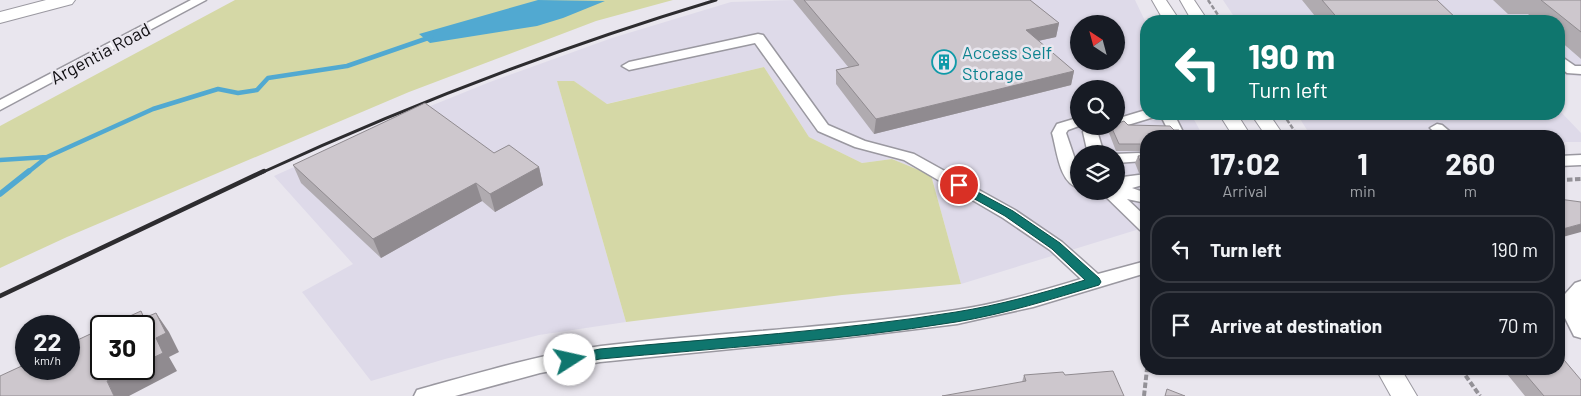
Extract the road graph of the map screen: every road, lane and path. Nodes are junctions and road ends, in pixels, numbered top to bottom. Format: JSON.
{"nodes":[{"id":1,"x":8,"y":0,"type":"edge"},
{"id":2,"x":66,"y":0,"type":"edge"},
{"id":3,"x":200,"y":0,"type":"edge"},
{"id":4,"x":1159,"y":0,"type":"edge"},
{"id":5,"x":1187,"y":0,"type":"edge"},
{"id":6,"x":1208,"y":0,"type":"edge"},
{"id":7,"x":0,"y":2,"type":"edge"},
{"id":8,"x":1168,"y":15,"type":"edge"},
{"id":9,"x":1196,"y":15,"type":"edge"},
{"id":10,"x":1218,"y":15,"type":"edge"},
{"id":11,"x":0,"y":18,"type":"edge"},
{"id":12,"x":1565,"y":64,"type":"edge"},
{"id":13,"x":629,"y":66,"type":"dead end"},
{"id":14,"x":1581,"y":70,"type":"edge"},
{"id":15,"x":0,"y":106,"type":"edge"},
{"id":16,"x":1125,"y":117,"type":"edge"},
{"id":17,"x":1140,"y":117,"type":"edge"},
{"id":18,"x":1133,"y":119,"type":"junction"},
{"id":19,"x":1125,"y":121,"type":"edge"},
{"id":20,"x":1070,"y":124,"type":"edge"},
{"id":21,"x":1125,"y":158,"type":"edge"},
{"id":22,"x":1139,"y":158,"type":"edge"},
{"id":23,"x":1581,"y":160,"type":"edge"},
{"id":24,"x":1565,"y":161,"type":"edge"},
{"id":25,"x":1070,"y":168,"type":"edge"},
{"id":26,"x":1581,"y":179,"type":"edge"},
{"id":27,"x":1140,"y":180,"type":"edge"},
{"id":28,"x":1565,"y":180,"type":"edge"},
{"id":29,"x":1140,"y":197,"type":"edge"},
{"id":30,"x":1118,"y":200,"type":"edge"},
{"id":31,"x":1140,"y":206,"type":"edge"},
{"id":32,"x":1125,"y":207,"type":"junction"},
{"id":33,"x":1140,"y":221,"type":"edge"},
{"id":34,"x":1140,"y":269,"type":"edge"},
{"id":35,"x":1095,"y":282,"type":"junction"},
{"id":36,"x":1581,"y":288,"type":"edge"},
{"id":37,"x":1581,"y":331,"type":"edge"},
{"id":38,"x":1146,"y":375,"type":"edge"},
{"id":39,"x":1392,"y":375,"type":"edge"},
{"id":40,"x":1465,"y":375,"type":"edge"},
{"id":41,"x":424,"y":396,"type":"edge"},
{"id":42,"x":1144,"y":396,"type":"edge"},
{"id":43,"x":1404,"y":396,"type":"edge"},
{"id":44,"x":1480,"y":396,"type":"edge"}],
"edges":[{"from":1,"to":7,"type":"highway"},
{"from":2,"to":11,"type":"highway"},
{"from":3,"to":15,"type":"street","name":"Argentia Road"},
{"from":4,"to":8,"type":"main road"},
{"from":5,"to":9,"type":"main road"},
{"from":6,"to":10,"type":"path"},
{"from":12,"to":14,"type":"street"},
{"from":13,"to":35,"type":"street"},
{"from":16,"to":18,"type":"street"},
{"from":17,"to":18,"type":"street"},
{"from":18,"to":19,"type":"street"},
{"from":20,"to":25,"type":"street"},
{"from":21,"to":22,"type":"street"},
{"from":23,"to":24,"type":"street"},
{"from":26,"to":28,"type":"path"},
{"from":27,"to":29,"type":"street"},
{"from":30,"to":32,"type":"street"},
{"from":31,"to":32,"type":"street"},
{"from":32,"to":33,"type":"street"},
{"from":34,"to":35,"type":"street"},
{"from":35,"to":41,"type":"street"},
{"from":36,"to":37,"type":"street"},
{"from":38,"to":42,"type":"path"},
{"from":39,"to":43,"type":"main road"},
{"from":40,"to":44,"type":"path"}]}
